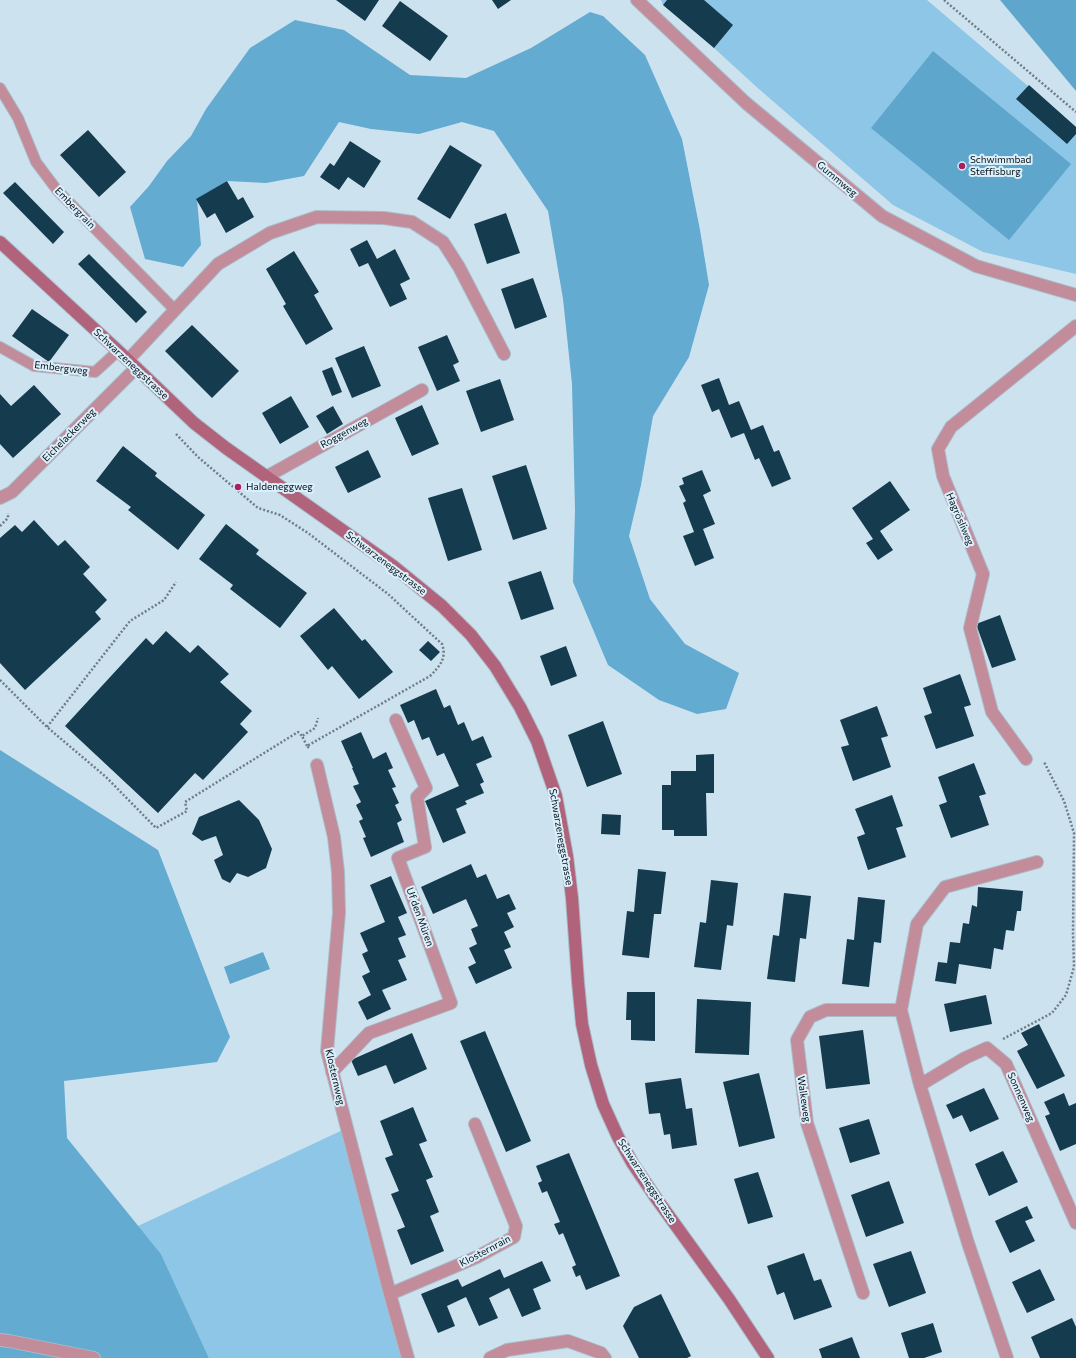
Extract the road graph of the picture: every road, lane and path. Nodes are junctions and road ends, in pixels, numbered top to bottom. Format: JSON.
{"nodes":[{"id":1,"x":637,"y":0,"type":"edge"},
{"id":2,"x":944,"y":0,"type":"edge"},
{"id":3,"x":0,"y":88,"type":"edge"},
{"id":4,"x":1076,"y":112,"type":"edge"},
{"id":5,"x":0,"y":242,"type":"edge"},
{"id":6,"x":1076,"y":295,"type":"edge"},
{"id":7,"x":175,"y":310,"type":"junction"},
{"id":8,"x":1076,"y":326,"type":"edge"},
{"id":9,"x":0,"y":347,"type":"edge"},
{"id":10,"x":118,"y":352,"type":"junction"},
{"id":11,"x":504,"y":354,"type":"dead end"},
{"id":12,"x":132,"y":364,"type":"junction"},
{"id":13,"x":422,"y":390,"type":"dead end"},
{"id":14,"x":174,"y":431,"type":"dead end"},
{"id":15,"x":266,"y":477,"type":"junction"},
{"id":16,"x":0,"y":498,"type":"edge"},
{"id":17,"x":8,"y":518,"type":"dead end"},
{"id":18,"x":0,"y":526,"type":"edge"},
{"id":19,"x":176,"y":582,"type":"dead end"},
{"id":20,"x":0,"y":680,"type":"edge"},
{"id":21,"x":318,"y":718,"type":"dead end"},
{"id":22,"x":396,"y":720,"type":"dead end"},
{"id":23,"x":47,"y":727,"type":"junction"},
{"id":24,"x":302,"y":736,"type":"junction"},
{"id":25,"x":308,"y":746,"type":"junction"},
{"id":26,"x":1026,"y":759,"type":"joint"},
{"id":27,"x":317,"y":765,"type":"joint"},
{"id":28,"x":1037,"y":862,"type":"dead end"},
{"id":29,"x":901,"y":1010,"type":"junction"},
{"id":30,"x":987,"y":1048,"type":"junction"},
{"id":31,"x":332,"y":1072,"type":"junction"},
{"id":32,"x":920,"y":1085,"type":"junction"},
{"id":33,"x":475,"y":1124,"type":"dead end"},
{"id":34,"x":1076,"y":1223,"type":"edge"},
{"id":35,"x":863,"y":1292,"type":"dead end"},
{"id":36,"x":390,"y":1294,"type":"junction"},
{"id":37,"x":0,"y":1340,"type":"edge"},
{"id":38,"x":94,"y":1358,"type":"edge"},
{"id":39,"x":408,"y":1358,"type":"edge"},
{"id":40,"x":490,"y":1358,"type":"edge"},
{"id":41,"x":605,"y":1358,"type":"edge"},
{"id":42,"x":768,"y":1358,"type":"edge"},
{"id":43,"x":1007,"y":1358,"type":"edge"}],
"edges":[{"from":1,"to":6,"type":"street","name":"Gummweg"},
{"from":2,"to":4,"type":"path"},
{"from":3,"to":7,"type":"lane","name":"Embergrain"},
{"from":5,"to":10,"type":"main road","name":"Schwarzeneggstrasse"},
{"from":7,"to":11,"type":"street"},
{"from":7,"to":12,"type":"street"},
{"from":8,"to":26,"type":"street","name":"Hagrösliweg"},
{"from":9,"to":10,"type":"lane","name":"Embergweg"},
{"from":10,"to":12,"type":"main road","name":"Schwarzeneggstrasse"},
{"from":12,"to":15,"type":"main road","name":"Schwarzeneggstrasse"},
{"from":12,"to":16,"type":"street","name":"Eichelackerweg"},
{"from":13,"to":15,"type":"street","name":"Roggenweg"},
{"from":14,"to":25,"type":"path"},
{"from":15,"to":42,"type":"main road","name":"Schwarzeneggstrasse"},
{"from":17,"to":18,"type":"path"},
{"from":19,"to":23,"type":"path"},
{"from":20,"to":23,"type":"path"},
{"from":21,"to":24,"type":"path"},
{"from":22,"to":31,"type":"street","name":"Uf den Müren"},
{"from":23,"to":24,"type":"path"},
{"from":24,"to":25,"type":"path"},
{"from":25,"to":27,"type":"path"},
{"from":26,"to":30,"type":"path"},
{"from":27,"to":31,"type":"street","name":"Klosternweg"},
{"from":28,"to":29,"type":"street"},
{"from":29,"to":32,"type":"street"},
{"from":29,"to":35,"type":"street","name":"Walkeweg"},
{"from":30,"to":32,"type":"street"},
{"from":30,"to":34,"type":"street","name":"Sonnenweg"},
{"from":31,"to":36,"type":"street","name":"Klosternweg"},
{"from":32,"to":43,"type":"street"},
{"from":33,"to":36,"type":"street","name":"Klosternrain"},
{"from":36,"to":39,"type":"street","name":"Klosternweg"},
{"from":37,"to":38,"type":"street"},
{"from":40,"to":41,"type":"street"}]}
